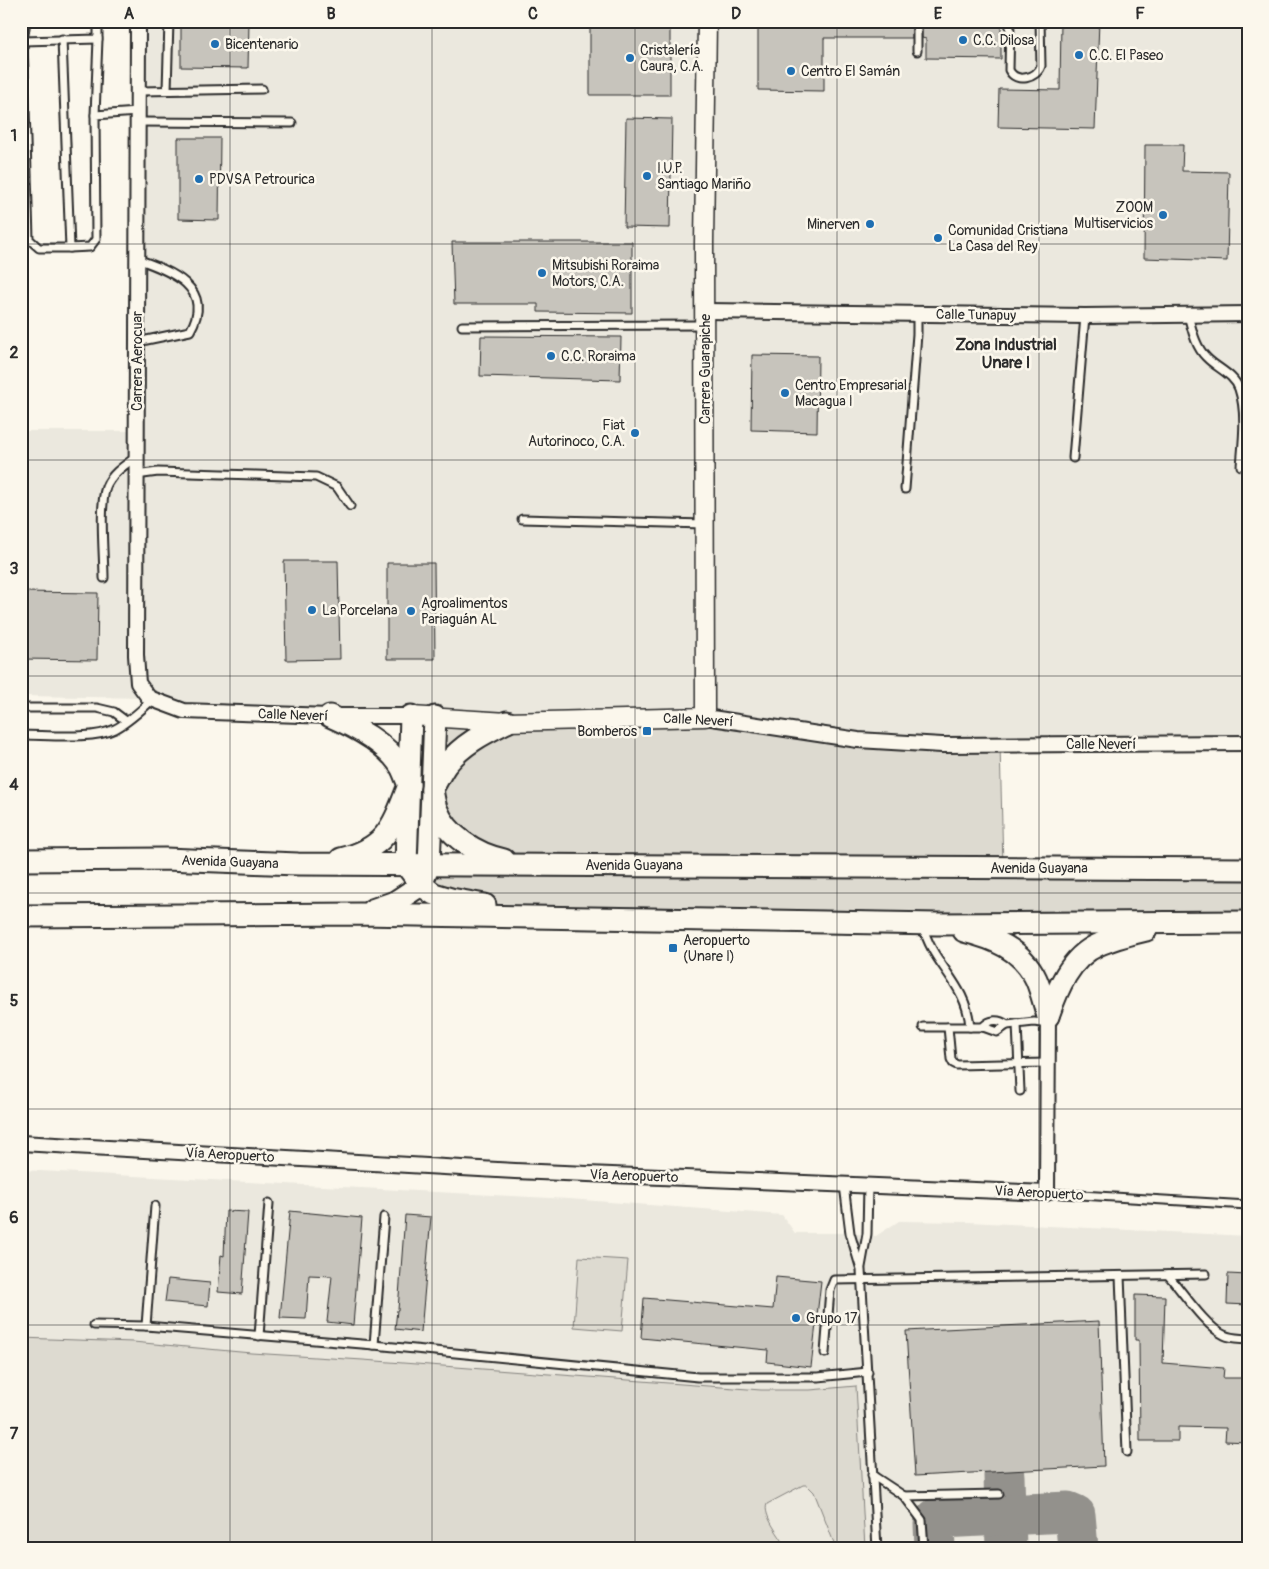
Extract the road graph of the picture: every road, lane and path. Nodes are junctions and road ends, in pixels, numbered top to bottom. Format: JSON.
{"nodes":[{"id":1,"x":26,"y":21,"type":"edge"},
{"id":2,"x":98,"y":21,"type":"edge"},
{"id":3,"x":138,"y":21,"type":"edge"},
{"id":4,"x":169,"y":21,"type":"edge"},
{"id":5,"x":707,"y":21,"type":"edge"},
{"id":6,"x":917,"y":21,"type":"edge"},
{"id":7,"x":1010,"y":21,"type":"edge"},
{"id":8,"x":1040,"y":21,"type":"edge"},
{"id":9,"x":62,"y":39,"type":"junction"},
{"id":10,"x":98,"y":39,"type":"junction"},
{"id":11,"x":23,"y":41,"type":"junction"},
{"id":12,"x":917,"y":51,"type":"dead end"},
{"id":13,"x":262,"y":89,"type":"dead end"},
{"id":14,"x":167,"y":90,"type":"junction"},
{"id":15,"x":138,"y":91,"type":"junction"},
{"id":16,"x":95,"y":115,"type":"junction"},
{"id":17,"x":138,"y":117,"type":"junction"},
{"id":18,"x":292,"y":123,"type":"dead end"},
{"id":19,"x":70,"y":248,"type":"junction"},
{"id":20,"x":137,"y":259,"type":"junction"},
{"id":21,"x":917,"y":314,"type":"junction"},
{"id":22,"x":1248,"y":314,"type":"edge"},
{"id":23,"x":1188,"y":315,"type":"junction"},
{"id":24,"x":1085,"y":316,"type":"junction"},
{"id":25,"x":705,"y":318,"type":"junction"},
{"id":26,"x":462,"y":326,"type":"dead end"},
{"id":27,"x":137,"y":342,"type":"junction"},
{"id":28,"x":136,"y":457,"type":"junction"},
{"id":29,"x":1073,"y":458,"type":"dead end"},
{"id":30,"x":1241,"y":466,"type":"dead end"},
{"id":31,"x":136,"y":475,"type":"junction"},
{"id":32,"x":905,"y":489,"type":"dead end"},
{"id":33,"x":350,"y":506,"type":"dead end"},
{"id":34,"x":522,"y":520,"type":"dead end"},
{"id":35,"x":704,"y":524,"type":"junction"},
{"id":36,"x":104,"y":578,"type":"dead end"},
{"id":37,"x":150,"y":699,"type":"junction"},
{"id":38,"x":21,"y":708,"type":"edge"},
{"id":39,"x":330,"y":716,"type":"junction"},
{"id":40,"x":411,"y":716,"type":"junction"},
{"id":41,"x":435,"y":717,"type":"junction"},
{"id":42,"x":705,"y":717,"type":"junction"},
{"id":43,"x":126,"y":721,"type":"junction"},
{"id":44,"x":508,"y":722,"type":"junction"},
{"id":45,"x":21,"y":735,"type":"edge"},
{"id":46,"x":1248,"y":744,"type":"edge"},
{"id":47,"x":409,"y":785,"type":"junction"},
{"id":48,"x":432,"y":789,"type":"junction"},
{"id":49,"x":21,"y":860,"type":"edge"},
{"id":50,"x":298,"y":864,"type":"junction"},
{"id":51,"x":406,"y":864,"type":"junction"},
{"id":52,"x":429,"y":865,"type":"junction"},
{"id":53,"x":532,"y":865,"type":"junction"},
{"id":54,"x":1248,"y":869,"type":"edge"},
{"id":55,"x":421,"y":885,"type":"junction"},
{"id":56,"x":360,"y":914,"type":"junction"},
{"id":57,"x":21,"y":916,"type":"edge"},
{"id":58,"x":568,"y":917,"type":"junction"},
{"id":59,"x":1172,"y":922,"type":"junction"},
{"id":60,"x":1248,"y":922,"type":"edge"},
{"id":61,"x":930,"y":924,"type":"junction"},
{"id":62,"x":1048,"y":1020,"type":"junction"},
{"id":63,"x":1017,"y":1024,"type":"junction"},
{"id":64,"x":1007,"y":1025,"type":"junction"},
{"id":65,"x":923,"y":1027,"type":"dead end"},
{"id":66,"x":948,"y":1027,"type":"junction"},
{"id":67,"x":970,"y":1027,"type":"junction"},
{"id":68,"x":983,"y":1027,"type":"junction"},
{"id":69,"x":1020,"y":1063,"type":"junction"},
{"id":70,"x":1047,"y":1063,"type":"junction"},
{"id":71,"x":1020,"y":1091,"type":"dead end"},
{"id":72,"x":21,"y":1143,"type":"edge"},
{"id":73,"x":844,"y":1185,"type":"junction"},
{"id":74,"x":868,"y":1185,"type":"junction"},
{"id":75,"x":1047,"y":1193,"type":"junction"},
{"id":76,"x":269,"y":1203,"type":"dead end"},
{"id":77,"x":1248,"y":1205,"type":"edge"},
{"id":78,"x":155,"y":1206,"type":"dead end"},
{"id":79,"x":384,"y":1217,"type":"dead end"},
{"id":80,"x":861,"y":1270,"type":"junction"},
{"id":81,"x":1206,"y":1274,"type":"dead end"},
{"id":82,"x":1168,"y":1275,"type":"junction"},
{"id":83,"x":1120,"y":1276,"type":"junction"},
{"id":84,"x":862,"y":1280,"type":"junction"},
{"id":85,"x":94,"y":1324,"type":"dead end"},
{"id":86,"x":146,"y":1326,"type":"junction"},
{"id":87,"x":259,"y":1336,"type":"junction"},
{"id":88,"x":1248,"y":1339,"type":"edge"},
{"id":89,"x":374,"y":1345,"type":"junction"},
{"id":90,"x":825,"y":1352,"type":"dead end"},
{"id":91,"x":868,"y":1372,"type":"junction"},
{"id":92,"x":1127,"y":1452,"type":"dead end"},
{"id":93,"x":872,"y":1475,"type":"junction"},
{"id":94,"x":998,"y":1494,"type":"dead end"},
{"id":95,"x":904,"y":1496,"type":"junction"},
{"id":96,"x":877,"y":1548,"type":"edge"},
{"id":97,"x":924,"y":1548,"type":"edge"}],
"edges":[{"from":1,"to":11,"type":"lane"},
{"from":2,"to":10,"type":"lane"},
{"from":3,"to":15,"type":"street","name":"Carrera Aerocuar"},
{"from":4,"to":14,"type":"lane"},
{"from":5,"to":25,"type":"street","name":"Carrera Guarapiche"},
{"from":6,"to":12,"type":"lane"},
{"from":7,"to":8,"type":"lane"},
{"from":9,"to":10,"type":"lane"},
{"from":9,"to":11,"type":"lane"},
{"from":9,"to":19,"type":"lane"},
{"from":10,"to":16,"type":"lane"},
{"from":11,"to":19,"type":"lane"},
{"from":13,"to":14,"type":"lane"},
{"from":14,"to":15,"type":"lane"},
{"from":15,"to":17,"type":"street","name":"Carrera Aerocuar"},
{"from":16,"to":17,"type":"lane"},
{"from":16,"to":19,"type":"lane"},
{"from":17,"to":18,"type":"lane"},
{"from":17,"to":20,"type":"street","name":"Carrera Aerocuar"},
{"from":20,"to":27,"type":"street","name":"Carrera Aerocuar"},
{"from":20,"to":27,"type":"lane"},
{"from":21,"to":24,"type":"street","name":"Calle Tunapuy"},
{"from":21,"to":25,"type":"street","name":"Calle Tunapuy"},
{"from":21,"to":32,"type":"lane"},
{"from":22,"to":23,"type":"street","name":"Calle Tunapuy"},
{"from":23,"to":24,"type":"street","name":"Calle Tunapuy"},
{"from":23,"to":30,"type":"lane"},
{"from":24,"to":29,"type":"lane"},
{"from":25,"to":26,"type":"lane"},
{"from":25,"to":35,"type":"street","name":"Carrera Guarapiche"},
{"from":27,"to":28,"type":"street","name":"Carrera Aerocuar"},
{"from":28,"to":31,"type":"street","name":"Carrera Aerocuar"},
{"from":28,"to":36,"type":"lane"},
{"from":31,"to":33,"type":"lane"},
{"from":31,"to":37,"type":"street","name":"Carrera Aerocuar"},
{"from":34,"to":35,"type":"lane"},
{"from":35,"to":42,"type":"street","name":"Carrera Guarapiche"},
{"from":37,"to":39,"type":"street","name":"Calle Neverí"},
{"from":37,"to":43,"type":"lane"},
{"from":38,"to":43,"type":"lane"},
{"from":39,"to":40,"type":"street","name":"Calle Neverí"},
{"from":39,"to":47,"type":"main road"},
{"from":40,"to":41,"type":"street","name":"Calle Neverí"},
{"from":40,"to":47,"type":"main road"},
{"from":41,"to":44,"type":"street","name":"Calle Neverí"},
{"from":41,"to":48,"type":"main road"},
{"from":42,"to":44,"type":"street","name":"Calle Neverí"},
{"from":42,"to":46,"type":"street","name":"Calle Neverí"},
{"from":43,"to":45,"type":"lane"},
{"from":44,"to":48,"type":"main road"},
{"from":47,"to":50,"type":"main road"},
{"from":47,"to":51,"type":"main road"},
{"from":48,"to":52,"type":"main road"},
{"from":48,"to":53,"type":"main road"},
{"from":49,"to":50,"type":"main road","name":"Avenida Guayana"},
{"from":50,"to":51,"type":"main road","name":"Avenida Guayana"},
{"from":51,"to":52,"type":"main road","name":"Avenida Guayana"},
{"from":51,"to":55,"type":"main road"},
{"from":52,"to":53,"type":"main road","name":"Avenida Guayana"},
{"from":52,"to":55,"type":"main road"},
{"from":53,"to":54,"type":"main road","name":"Avenida Guayana"},
{"from":55,"to":56,"type":"main road"},
{"from":55,"to":58,"type":"main road"},
{"from":56,"to":57,"type":"main road"},
{"from":56,"to":58,"type":"main road"},
{"from":58,"to":61,"type":"main road"},
{"from":59,"to":60,"type":"main road"},
{"from":59,"to":61,"type":"main road"},
{"from":59,"to":62,"type":"main road"},
{"from":61,"to":62,"type":"main road"},
{"from":61,"to":67,"type":"lane"},
{"from":62,"to":63,"type":"lane"},
{"from":62,"to":70,"type":"street"},
{"from":63,"to":64,"type":"lane"},
{"from":63,"to":69,"type":"lane"},
{"from":64,"to":68,"type":"lane"},
{"from":64,"to":68,"type":"lane"},
{"from":65,"to":66,"type":"lane"},
{"from":66,"to":67,"type":"lane"},
{"from":66,"to":69,"type":"lane"},
{"from":67,"to":68,"type":"lane"},
{"from":69,"to":70,"type":"lane"},
{"from":69,"to":71,"type":"lane"},
{"from":70,"to":75,"type":"street"},
{"from":72,"to":73,"type":"street","name":"Vía Aeropuerto"},
{"from":73,"to":74,"type":"street","name":"Vía Aeropuerto"},
{"from":73,"to":80,"type":"lane"},
{"from":74,"to":75,"type":"street","name":"Vía Aeropuerto"},
{"from":74,"to":80,"type":"lane"},
{"from":75,"to":77,"type":"lane","name":"Vía Aeropuerto"},
{"from":76,"to":87,"type":"lane"},
{"from":78,"to":86,"type":"lane"},
{"from":79,"to":89,"type":"lane"},
{"from":80,"to":84,"type":"lane"},
{"from":81,"to":82,"type":"lane"},
{"from":82,"to":83,"type":"lane"},
{"from":82,"to":88,"type":"lane"},
{"from":83,"to":84,"type":"lane"},
{"from":83,"to":92,"type":"lane"},
{"from":84,"to":90,"type":"lane"},
{"from":84,"to":91,"type":"lane"},
{"from":85,"to":86,"type":"lane"},
{"from":86,"to":87,"type":"lane"},
{"from":87,"to":89,"type":"lane"},
{"from":89,"to":91,"type":"lane"},
{"from":91,"to":93,"type":"lane"},
{"from":93,"to":95,"type":"lane"},
{"from":93,"to":96,"type":"lane"},
{"from":94,"to":95,"type":"lane"},
{"from":95,"to":97,"type":"lane"}]}
